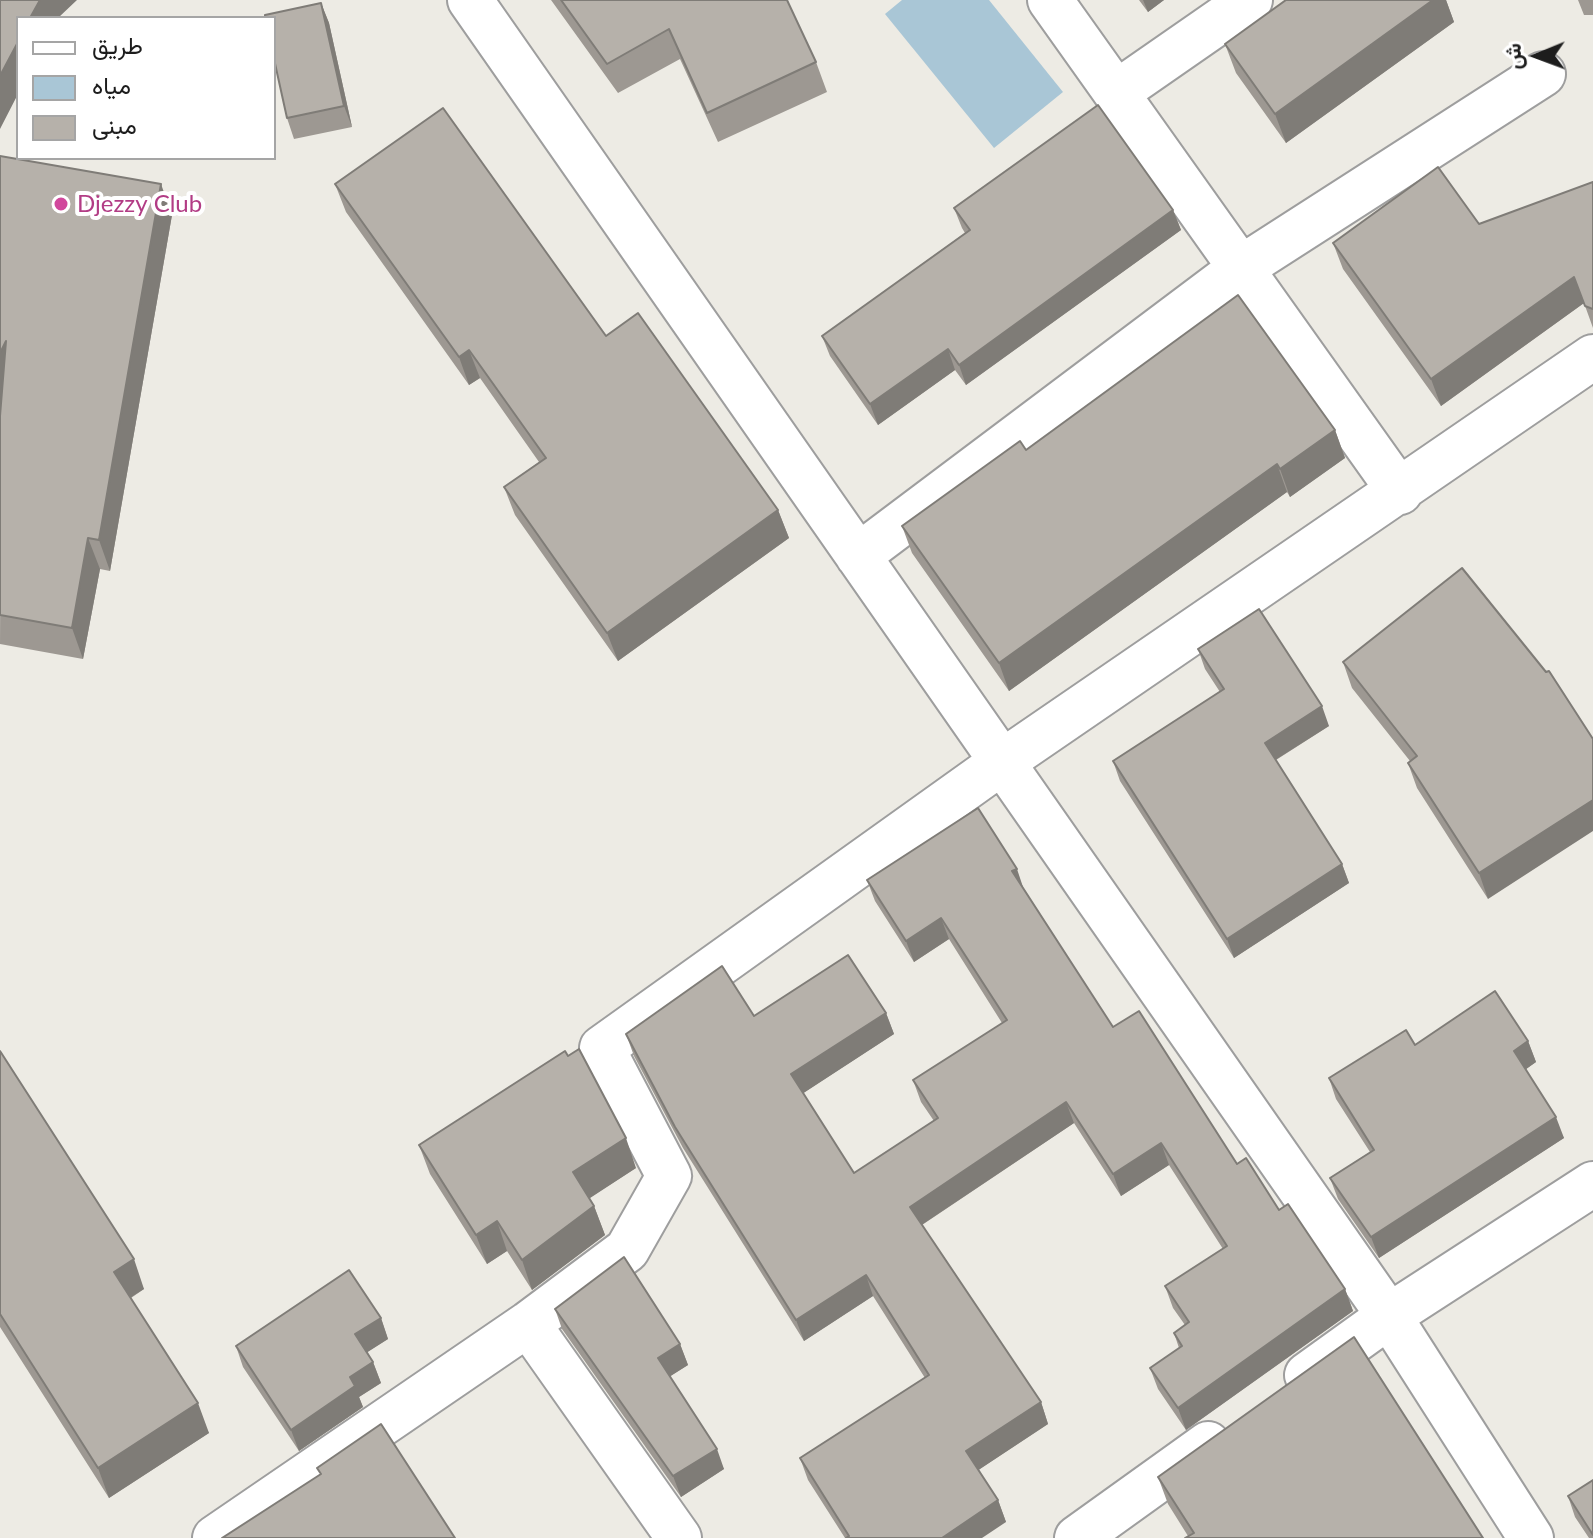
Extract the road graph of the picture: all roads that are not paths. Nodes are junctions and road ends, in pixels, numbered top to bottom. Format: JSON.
{"nodes":[{"id":1,"x":470,"y":0,"type":"edge"},
{"id":2,"x":1050,"y":0,"type":"edge"},
{"id":3,"x":1250,"y":0,"type":"edge"},
{"id":4,"x":1543,"y":74,"type":"dead end"},
{"id":5,"x":1116,"y":93,"type":"junction"},
{"id":6,"x":1241,"y":268,"type":"junction"},
{"id":7,"x":1593,"y":357,"type":"edge"},
{"id":8,"x":1400,"y":492,"type":"junction"},
{"id":9,"x":858,"y":556,"type":"junction"},
{"id":10,"x":1002,"y":762,"type":"junction"},
{"id":11,"x":1593,"y":1184,"type":"edge"},
{"id":12,"x":1389,"y":1316,"type":"junction"},
{"id":13,"x":528,"y":1324,"type":"junction"},
{"id":14,"x":215,"y":1538,"type":"edge"},
{"id":15,"x":679,"y":1538,"type":"edge"},
{"id":16,"x":1077,"y":1538,"type":"edge"},
{"id":17,"x":1531,"y":1538,"type":"edge"}],
"edges":[{"from":1,"to":9,"type":"street"},
{"from":2,"to":5,"type":"street"},
{"from":3,"to":5,"type":"street"},
{"from":4,"to":6,"type":"street"},
{"from":5,"to":6,"type":"street"},
{"from":6,"to":8,"type":"street"},
{"from":6,"to":9,"type":"street"},
{"from":7,"to":8,"type":"street"},
{"from":8,"to":10,"type":"street"},
{"from":9,"to":10,"type":"street"},
{"from":10,"to":12,"type":"street"},
{"from":10,"to":13,"type":"street"},
{"from":11,"to":12,"type":"street"},
{"from":12,"to":16,"type":"street"},
{"from":12,"to":17,"type":"street"},
{"from":13,"to":14,"type":"street"},
{"from":13,"to":15,"type":"street"}]}
